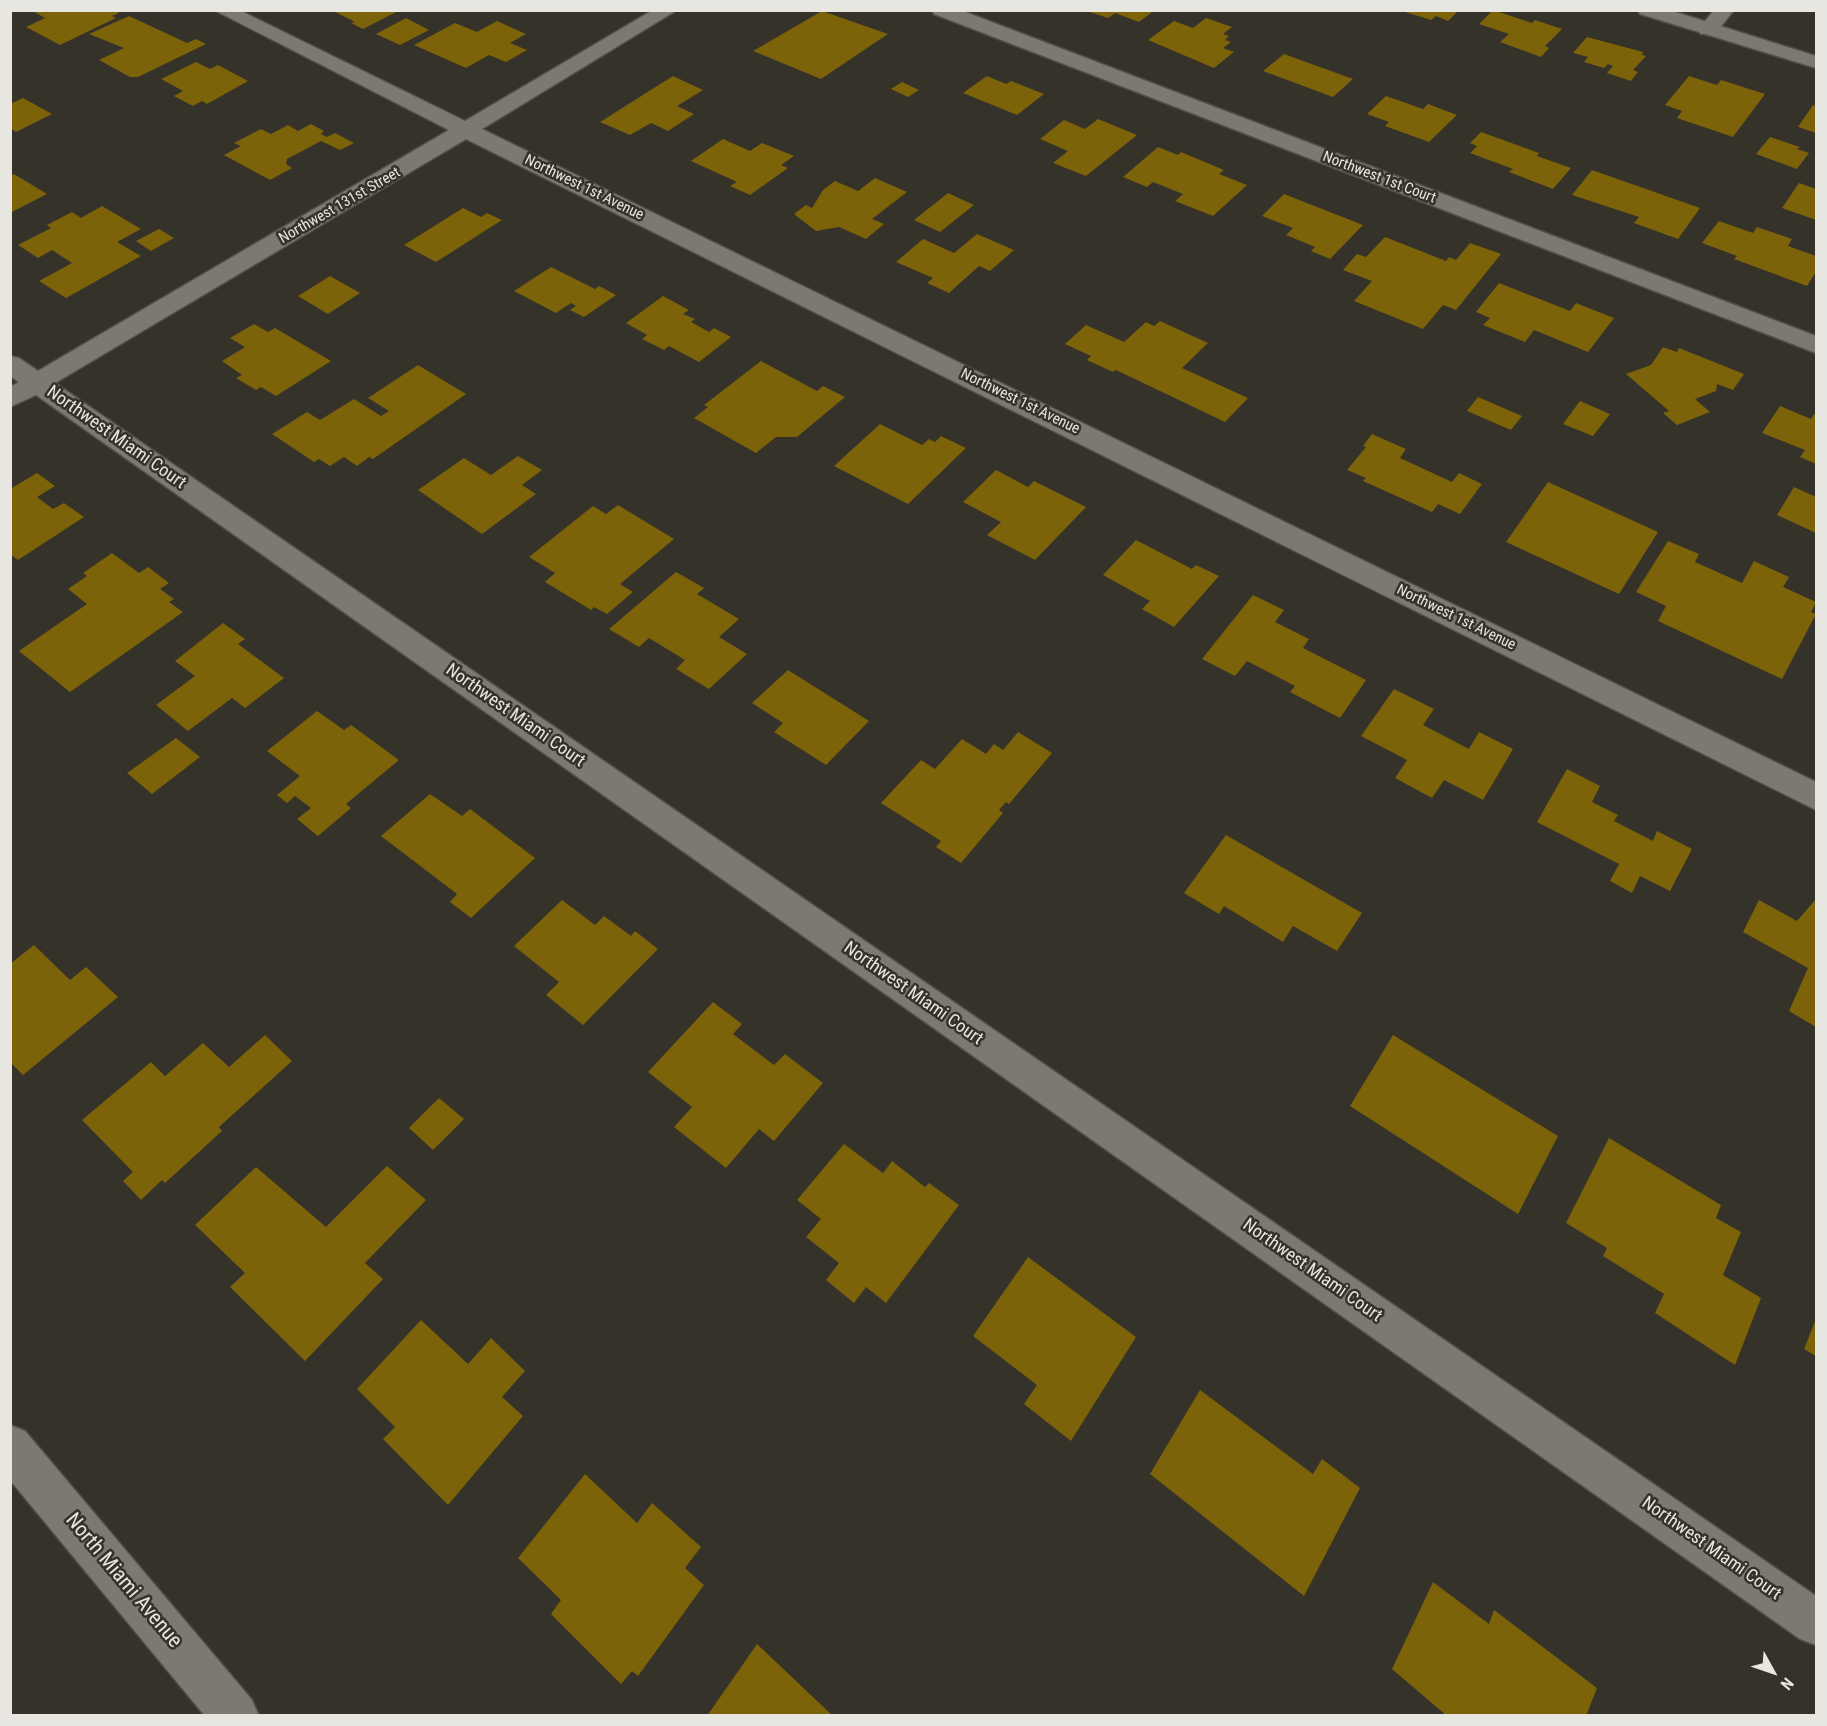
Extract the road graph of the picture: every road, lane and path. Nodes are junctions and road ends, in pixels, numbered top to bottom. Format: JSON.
{"nodes":[{"id":1,"x":223,"y":10,"type":"edge"},
{"id":2,"x":668,"y":10,"type":"edge"},
{"id":3,"x":941,"y":10,"type":"edge"},
{"id":4,"x":1647,"y":10,"type":"edge"},
{"id":5,"x":1725,"y":10,"type":"edge"},
{"id":6,"x":1708,"y":30,"type":"junction"},
{"id":7,"x":1816,"y":62,"type":"edge"},
{"id":8,"x":468,"y":130,"type":"junction"},
{"id":9,"x":1816,"y":345,"type":"edge"},
{"id":10,"x":20,"y":382,"type":"edge"},
{"id":11,"x":1816,"y":797,"type":"edge"},
{"id":12,"x":10,"y":1446,"type":"edge"},
{"id":13,"x":1816,"y":1623,"type":"edge"},
{"id":14,"x":236,"y":1716,"type":"edge"}],
"edges":[{"from":1,"to":8,"type":"street","name":"Northwest 1st Avenue"},
{"from":2,"to":8,"type":"street","name":"Northwest 131st Street"},
{"from":3,"to":9,"type":"street","name":"Northwest 1st Court"},
{"from":4,"to":6,"type":"street"},
{"from":5,"to":6,"type":"street"},
{"from":6,"to":7,"type":"street"},
{"from":8,"to":10,"type":"street","name":"Northwest 131st Street"},
{"from":8,"to":11,"type":"street","name":"Northwest 1st Avenue"},
{"from":10,"to":13,"type":"street","name":"Northwest Miami Court"},
{"from":12,"to":14,"type":"street","name":"North Miami Avenue"}]}
